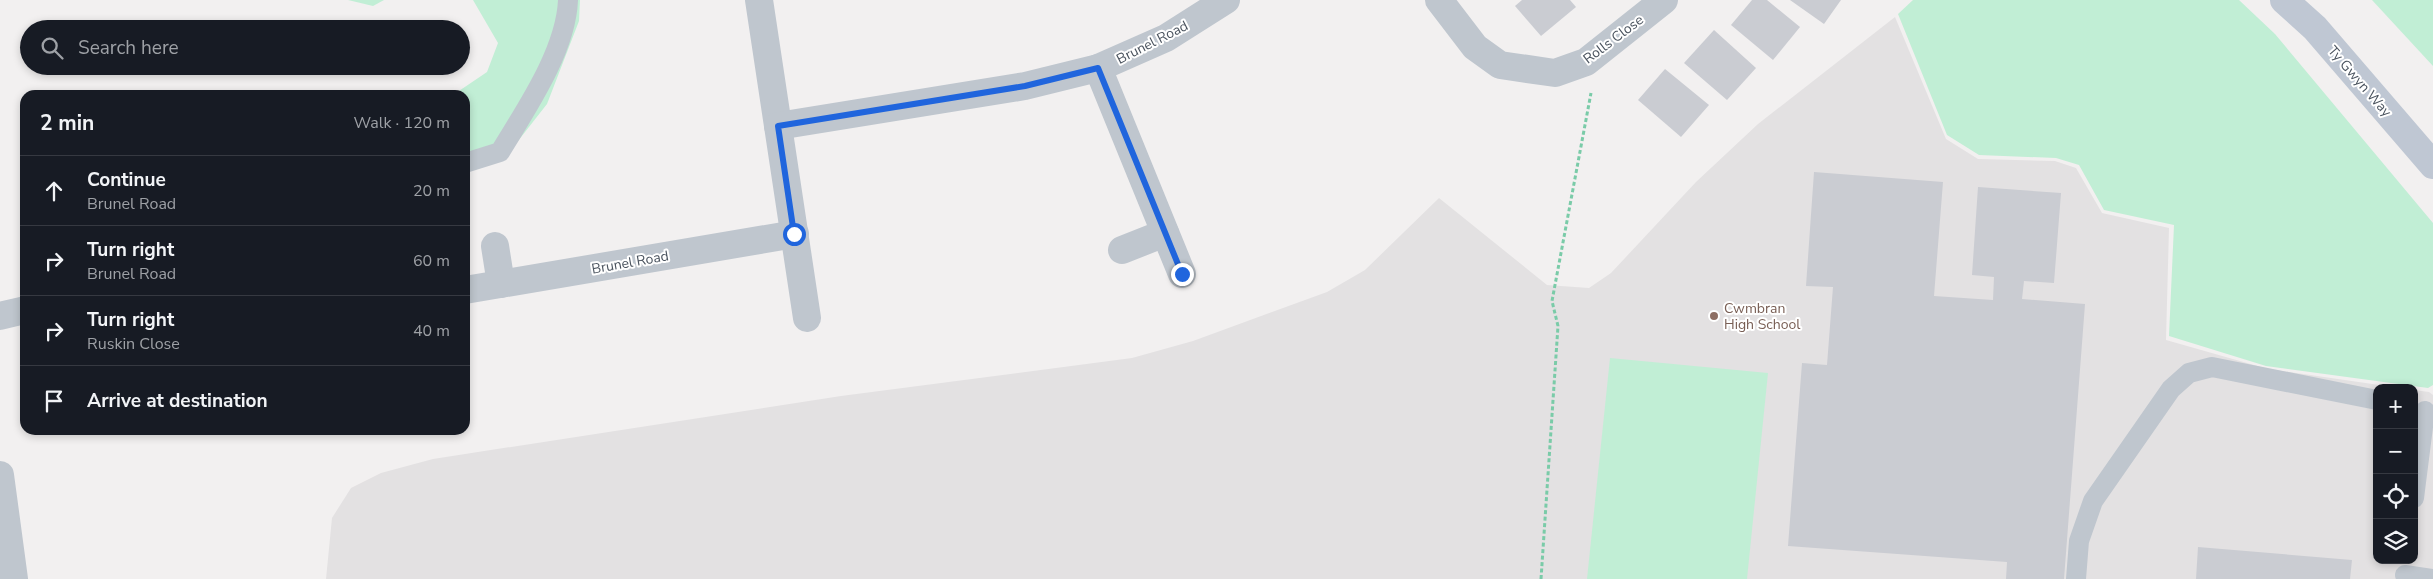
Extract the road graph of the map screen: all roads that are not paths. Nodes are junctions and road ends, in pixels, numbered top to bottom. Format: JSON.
{"nodes":[{"id":1,"x":568,"y":0,"type":"edge"},
{"id":2,"x":759,"y":0,"type":"edge"},
{"id":3,"x":1226,"y":0,"type":"edge"},
{"id":4,"x":1439,"y":0,"type":"edge"},
{"id":5,"x":1664,"y":0,"type":"edge"},
{"id":6,"x":2284,"y":0,"type":"edge"},
{"id":7,"x":1098,"y":68,"type":"junction"},
{"id":8,"x":778,"y":126,"type":"junction"},
{"id":9,"x":470,"y":161,"type":"edge"},
{"id":10,"x":2433,"y":165,"type":"edge"},
{"id":11,"x":1165,"y":233,"type":"junction"},
{"id":12,"x":794,"y":234,"type":"junction"},
{"id":13,"x":495,"y":246,"type":"dead end"},
{"id":14,"x":1122,"y":250,"type":"dead end"},
{"id":15,"x":1182,"y":274,"type":"dead end"},
{"id":16,"x":501,"y":284,"type":"junction"},
{"id":17,"x":470,"y":289,"type":"edge"},
{"id":18,"x":20,"y":311,"type":"edge"},
{"id":19,"x":0,"y":316,"type":"edge"},
{"id":20,"x":807,"y":318,"type":"dead end"},
{"id":21,"x":2373,"y":399,"type":"edge"},
{"id":22,"x":2424,"y":409,"type":"edge"},
{"id":23,"x":2417,"y":474,"type":"edge"},
{"id":24,"x":0,"y":475,"type":"edge"},
{"id":25,"x":2406,"y":572,"type":"edge"},
{"id":26,"x":14,"y":579,"type":"edge"},
{"id":27,"x":2076,"y":579,"type":"edge"},
{"id":28,"x":2433,"y":579,"type":"edge"}],
"edges":[{"from":1,"to":9,"type":"lane"},
{"from":2,"to":8,"type":"street"},
{"from":3,"to":7,"type":"street","name":"Brunel Road"},
{"from":4,"to":5,"type":"street","name":"Rolls Close"},
{"from":6,"to":10,"type":"street","name":"Ty Gwyn Way"},
{"from":7,"to":8,"type":"street","name":"Brunel Road"},
{"from":7,"to":11,"type":"street"},
{"from":8,"to":12,"type":"street"},
{"from":11,"to":14,"type":"street"},
{"from":11,"to":15,"type":"street"},
{"from":12,"to":16,"type":"street","name":"Brunel Road"},
{"from":12,"to":20,"type":"street"},
{"from":13,"to":16,"type":"street"},
{"from":16,"to":17,"type":"street","name":"Brunel Road"},
{"from":18,"to":19,"type":"street"},
{"from":21,"to":27,"type":"lane"},
{"from":22,"to":23,"type":"lane"},
{"from":24,"to":26,"type":"street"},
{"from":25,"to":28,"type":"lane"}]}
